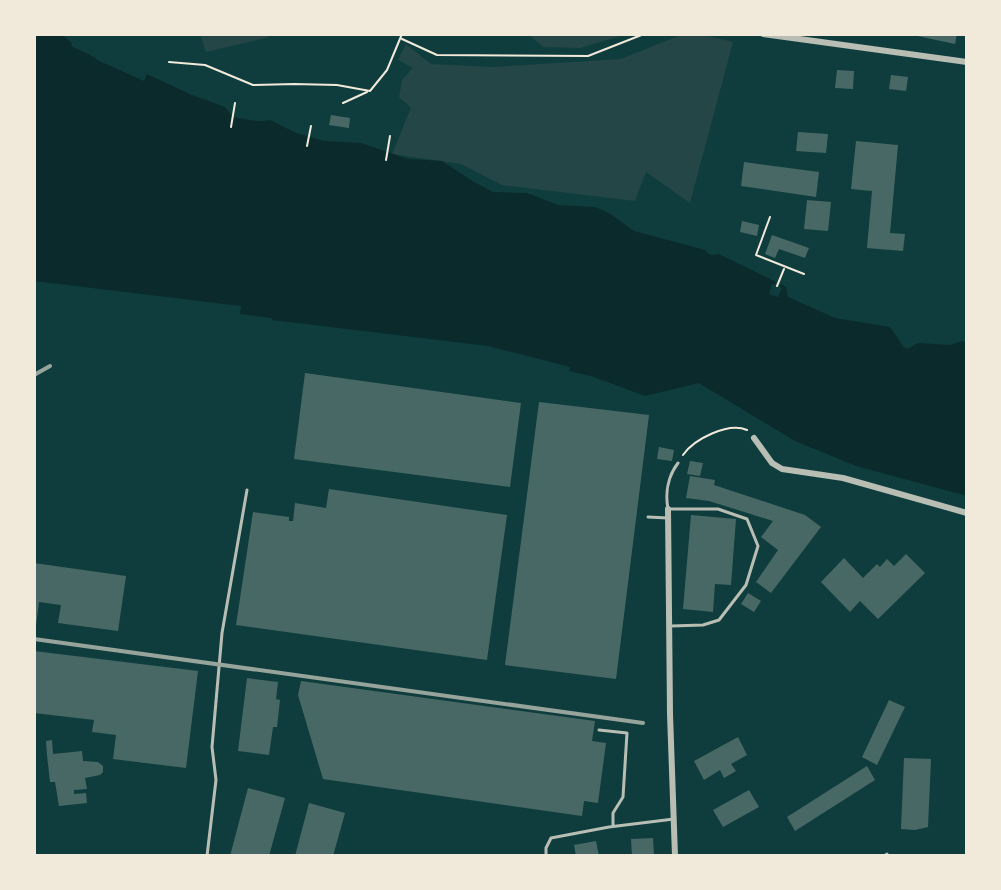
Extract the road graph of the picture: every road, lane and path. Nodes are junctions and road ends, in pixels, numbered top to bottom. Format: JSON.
{"nodes":[{"id":1,"x":644,"y":34,"type":"edge"},
{"id":2,"x":763,"y":34,"type":"edge"},
{"id":3,"x":401,"y":36,"type":"edge"},
{"id":4,"x":169,"y":62,"type":"dead end"},
{"id":5,"x":967,"y":62,"type":"edge"},
{"id":6,"x":370,"y":91,"type":"junction"},
{"id":7,"x":235,"y":103,"type":"dead end"},
{"id":8,"x":343,"y":103,"type":"dead end"},
{"id":9,"x":311,"y":126,"type":"dead end"},
{"id":10,"x":231,"y":127,"type":"dead end"},
{"id":11,"x":390,"y":136,"type":"dead end"},
{"id":12,"x":307,"y":146,"type":"dead end"},
{"id":13,"x":386,"y":160,"type":"dead end"},
{"id":14,"x":770,"y":217,"type":"dead end"},
{"id":15,"x":785,"y":266,"type":"junction"},
{"id":16,"x":804,"y":274,"type":"dead end"},
{"id":17,"x":777,"y":286,"type":"dead end"},
{"id":18,"x":754,"y":438,"type":"joint"},
{"id":19,"x":678,"y":463,"type":"joint"},
{"id":20,"x":247,"y":490,"type":"dead end"},
{"id":21,"x":668,"y":509,"type":"junction"},
{"id":22,"x":967,"y":513,"type":"edge"},
{"id":23,"x":648,"y":517,"type":"dead end"},
{"id":24,"x":668,"y":518,"type":"junction"},
{"id":25,"x":669,"y":626,"type":"junction"},
{"id":26,"x":599,"y":730,"type":"dead end"},
{"id":27,"x":674,"y":819,"type":"junction"},
{"id":28,"x":613,"y":826,"type":"junction"},
{"id":29,"x":207,"y":856,"type":"edge"},
{"id":30,"x":546,"y":856,"type":"edge"},
{"id":31,"x":675,"y":856,"type":"edge"}],
"edges":[{"from":1,"to":3,"type":"path"},
{"from":2,"to":5,"type":"street"},
{"from":3,"to":6,"type":"path"},
{"from":4,"to":6,"type":"path"},
{"from":6,"to":8,"type":"path"},
{"from":7,"to":10,"type":"path"},
{"from":9,"to":12,"type":"path"},
{"from":11,"to":13,"type":"path"},
{"from":14,"to":15,"type":"path"},
{"from":15,"to":16,"type":"path"},
{"from":15,"to":17,"type":"path"},
{"from":18,"to":19,"type":"path"},
{"from":18,"to":22,"type":"street"},
{"from":19,"to":21,"type":"lane"},
{"from":20,"to":29,"type":"lane"},
{"from":21,"to":24,"type":"street"},
{"from":21,"to":25,"type":"lane"},
{"from":23,"to":24,"type":"lane"},
{"from":24,"to":25,"type":"street"},
{"from":25,"to":27,"type":"street"},
{"from":26,"to":28,"type":"lane"},
{"from":27,"to":28,"type":"lane"},
{"from":27,"to":31,"type":"street"},
{"from":28,"to":30,"type":"lane"}]}
